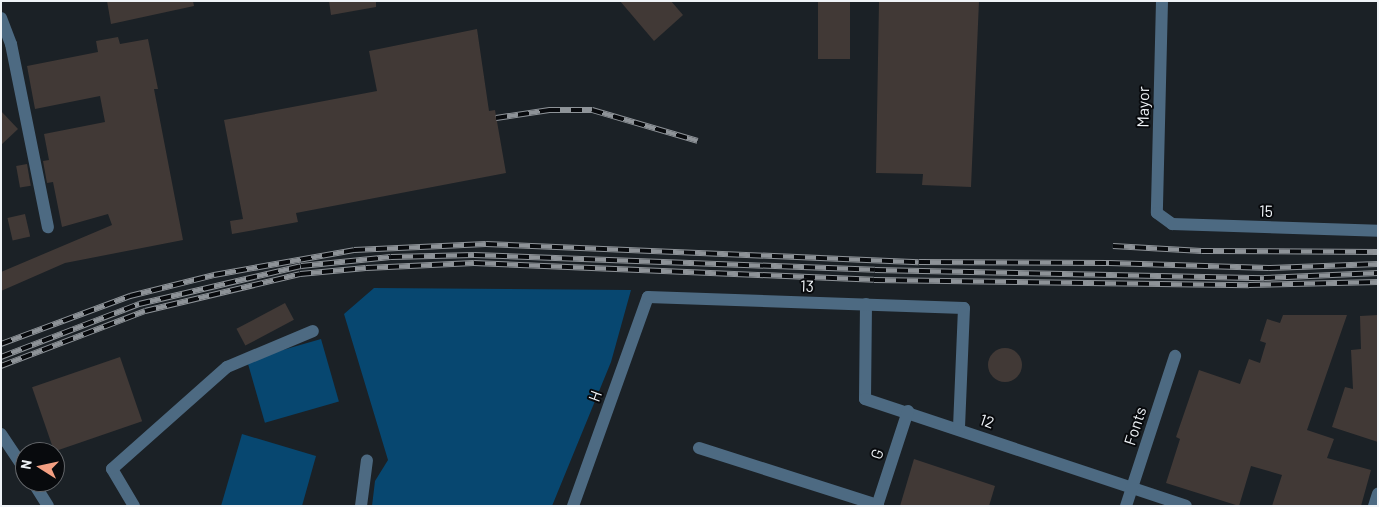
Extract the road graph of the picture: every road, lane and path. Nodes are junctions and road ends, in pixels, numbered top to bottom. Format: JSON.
{"nodes":[{"id":1,"x":1162,"y":1,"type":"edge"},
{"id":2,"x":1,"y":18,"type":"edge"},
{"id":3,"x":1157,"y":213,"type":"joint"},
{"id":4,"x":48,"y":227,"type":"dead end"},
{"id":5,"x":1378,"y":232,"type":"edge"},
{"id":6,"x":648,"y":297,"type":"joint"},
{"id":7,"x":866,"y":304,"type":"junction"},
{"id":8,"x":313,"y":331,"type":"dead end"},
{"id":9,"x":1175,"y":356,"type":"dead end"},
{"id":10,"x":908,"y":411,"type":"junction"},
{"id":11,"x":959,"y":429,"type":"junction"},
{"id":12,"x":1,"y":434,"type":"edge"},
{"id":13,"x":699,"y":448,"type":"dead end"},
{"id":14,"x":15,"y":455,"type":"edge"},
{"id":15,"x":367,"y":460,"type":"dead end"},
{"id":16,"x":1132,"y":488,"type":"junction"},
{"id":17,"x":39,"y":492,"type":"edge"},
{"id":18,"x":1378,"y":494,"type":"edge"},
{"id":19,"x":877,"y":505,"type":"edge"},
{"id":20,"x":48,"y":506,"type":"edge"},
{"id":21,"x":134,"y":506,"type":"edge"},
{"id":22,"x":360,"y":506,"type":"edge"},
{"id":23,"x":573,"y":506,"type":"edge"},
{"id":24,"x":1126,"y":506,"type":"edge"},
{"id":25,"x":1186,"y":506,"type":"edge"},
{"id":26,"x":1374,"y":506,"type":"edge"}],
"edges":[{"from":1,"to":3,"type":"street","name":"Mayor"},
{"from":2,"to":4,"type":"street"},
{"from":3,"to":5,"type":"street","name":"15"},
{"from":6,"to":7,"type":"street","name":"13"},
{"from":6,"to":23,"type":"street","name":"H"},
{"from":7,"to":10,"type":"street","name":"12"},
{"from":7,"to":11,"type":"street","name":"13"},
{"from":8,"to":21,"type":"street"},
{"from":9,"to":16,"type":"street","name":"Fonts"},
{"from":10,"to":11,"type":"street","name":"12"},
{"from":10,"to":19,"type":"street","name":"G"},
{"from":11,"to":16,"type":"street","name":"12"},
{"from":12,"to":14,"type":"street"},
{"from":13,"to":19,"type":"street"},
{"from":15,"to":22,"type":"street"},
{"from":16,"to":24,"type":"street","name":"Fonts"},
{"from":16,"to":25,"type":"street","name":"12"},
{"from":17,"to":20,"type":"street"},
{"from":18,"to":26,"type":"street"}]}
